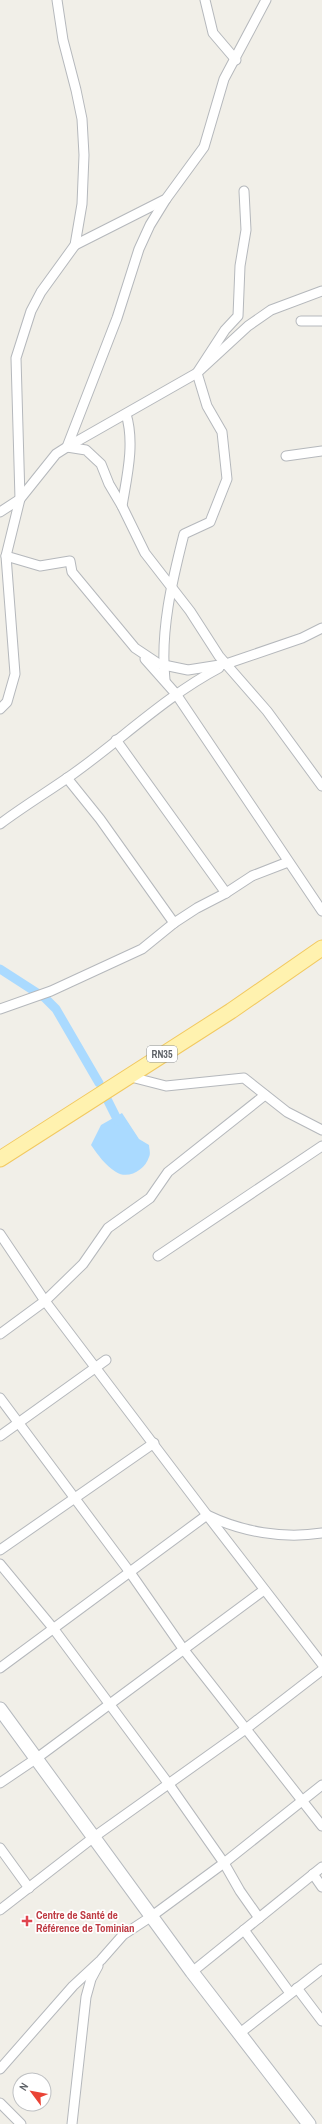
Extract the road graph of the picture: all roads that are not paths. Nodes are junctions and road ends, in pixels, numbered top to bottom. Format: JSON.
{"nodes":[{"id":1,"x":57,"y":0,"type":"edge"},
{"id":2,"x":205,"y":0,"type":"edge"},
{"id":3,"x":266,"y":0,"type":"edge"},
{"id":4,"x":236,"y":60,"type":"junction"},
{"id":5,"x":244,"y":191,"type":"dead end"},
{"id":6,"x":166,"y":199,"type":"junction"},
{"id":7,"x":74,"y":245,"type":"junction"},
{"id":8,"x":322,"y":291,"type":"edge"},
{"id":9,"x":301,"y":321,"type":"dead end"},
{"id":10,"x":322,"y":322,"type":"edge"},
{"id":11,"x":197,"y":373,"type":"junction"},
{"id":12,"x":126,"y":414,"type":"junction"},
{"id":13,"x":67,"y":447,"type":"junction"},
{"id":14,"x":322,"y":452,"type":"edge"},
{"id":15,"x":286,"y":456,"type":"dead end"},
{"id":16,"x":20,"y":499,"type":"junction"},
{"id":17,"x":122,"y":506,"type":"junction"},
{"id":18,"x":0,"y":512,"type":"edge"},
{"id":19,"x":6,"y":556,"type":"junction"},
{"id":20,"x":171,"y":586,"type":"junction"},
{"id":21,"x":322,"y":628,"type":"edge"},
{"id":22,"x":136,"y":648,"type":"junction"},
{"id":23,"x":163,"y":664,"type":"junction"},
{"id":24,"x":226,"y":664,"type":"junction"},
{"id":25,"x":165,"y":680,"type":"junction"},
{"id":26,"x":176,"y":694,"type":"junction"},
{"id":27,"x":0,"y":709,"type":"edge"},
{"id":28,"x":116,"y":740,"type":"junction"},
{"id":29,"x":67,"y":778,"type":"junction"},
{"id":30,"x":322,"y":786,"type":"edge"},
{"id":31,"x":0,"y":824,"type":"edge"},
{"id":32,"x":288,"y":862,"type":"junction"},
{"id":33,"x":226,"y":893,"type":"junction"},
{"id":34,"x":322,"y":911,"type":"edge"},
{"id":35,"x":174,"y":923,"type":"junction"},
{"id":36,"x":322,"y":948,"type":"edge"},
{"id":37,"x":0,"y":1009,"type":"edge"},
{"id":38,"x":127,"y":1076,"type":"junction"},
{"id":39,"x":265,"y":1095,"type":"junction"},
{"id":40,"x":322,"y":1130,"type":"edge"},
{"id":41,"x":322,"y":1146,"type":"edge"},
{"id":42,"x":0,"y":1159,"type":"edge"},
{"id":43,"x":0,"y":1234,"type":"edge"},
{"id":44,"x":158,"y":1256,"type":"dead end"},
{"id":45,"x":45,"y":1301,"type":"junction"},
{"id":46,"x":0,"y":1334,"type":"edge"},
{"id":47,"x":106,"y":1360,"type":"dead end"},
{"id":48,"x":96,"y":1368,"type":"junction"},
{"id":49,"x":0,"y":1398,"type":"edge"},
{"id":50,"x":19,"y":1422,"type":"junction"},
{"id":51,"x":0,"y":1436,"type":"edge"},
{"id":52,"x":154,"y":1443,"type":"junction"},
{"id":53,"x":75,"y":1498,"type":"junction"},
{"id":54,"x":207,"y":1515,"type":"junction"},
{"id":55,"x":322,"y":1533,"type":"edge"},
{"id":56,"x":0,"y":1550,"type":"edge"},
{"id":57,"x":0,"y":1564,"type":"edge"},
{"id":58,"x":129,"y":1571,"type":"junction"},
{"id":59,"x":264,"y":1590,"type":"junction"},
{"id":60,"x":53,"y":1628,"type":"junction"},
{"id":61,"x":184,"y":1650,"type":"junction"},
{"id":62,"x":322,"y":1664,"type":"edge"},
{"id":63,"x":0,"y":1668,"type":"edge"},
{"id":64,"x":322,"y":1670,"type":"edge"},
{"id":65,"x":108,"y":1703,"type":"junction"},
{"id":66,"x":0,"y":1709,"type":"edge"},
{"id":67,"x":247,"y":1728,"type":"junction"},
{"id":68,"x":37,"y":1758,"type":"junction"},
{"id":69,"x":0,"y":1783,"type":"edge"},
{"id":70,"x":168,"y":1783,"type":"junction"},
{"id":71,"x":322,"y":1785,"type":"edge"},
{"id":72,"x":303,"y":1800,"type":"junction"},
{"id":73,"x":322,"y":1826,"type":"edge"},
{"id":74,"x":94,"y":1837,"type":"junction"},
{"id":75,"x":0,"y":1848,"type":"edge"},
{"id":76,"x":224,"y":1863,"type":"junction"},
{"id":77,"x":322,"y":1867,"type":"edge"},
{"id":78,"x":313,"y":1874,"type":"junction"},
{"id":79,"x":322,"y":1887,"type":"edge"},
{"id":80,"x":29,"y":1888,"type":"junction"},
{"id":81,"x":0,"y":1910,"type":"edge"},
{"id":82,"x":152,"y":1916,"type":"junction"},
{"id":83,"x":259,"y":1918,"type":"junction"},
{"id":84,"x":244,"y":1930,"type":"junction"},
{"id":85,"x":101,"y":1960,"type":"junction"},
{"id":86,"x":322,"y":1969,"type":"edge"},
{"id":87,"x":192,"y":1972,"type":"junction"},
{"id":88,"x":294,"y":1991,"type":"junction"},
{"id":89,"x":322,"y":2021,"type":"edge"},
{"id":90,"x":240,"y":2034,"type":"junction"},
{"id":91,"x":0,"y":2069,"type":"edge"},
{"id":92,"x":0,"y":2103,"type":"edge"},
{"id":93,"x":21,"y":2124,"type":"edge"},
{"id":94,"x":72,"y":2124,"type":"edge"},
{"id":95,"x":309,"y":2124,"type":"edge"}],
"edges":[{"from":1,"to":7,"type":"street"},
{"from":2,"to":4,"type":"street"},
{"from":3,"to":4,"type":"street"},
{"from":4,"to":6,"type":"street"},
{"from":5,"to":11,"type":"street"},
{"from":6,"to":7,"type":"street"},
{"from":6,"to":13,"type":"street"},
{"from":7,"to":16,"type":"street"},
{"from":8,"to":11,"type":"street"},
{"from":9,"to":10,"type":"street"},
{"from":11,"to":12,"type":"street"},
{"from":11,"to":20,"type":"street"},
{"from":12,"to":13,"type":"street"},
{"from":12,"to":17,"type":"street"},
{"from":13,"to":16,"type":"street"},
{"from":13,"to":17,"type":"street"},
{"from":14,"to":15,"type":"street"},
{"from":16,"to":18,"type":"street"},
{"from":16,"to":19,"type":"street"},
{"from":17,"to":20,"type":"street"},
{"from":19,"to":22,"type":"street"},
{"from":19,"to":27,"type":"street"},
{"from":20,"to":23,"type":"street"},
{"from":20,"to":24,"type":"street"},
{"from":21,"to":24,"type":"street"},
{"from":22,"to":23,"type":"street"},
{"from":22,"to":25,"type":"street"},
{"from":23,"to":24,"type":"street"},
{"from":23,"to":25,"type":"street"},
{"from":24,"to":26,"type":"street"},
{"from":24,"to":30,"type":"street"},
{"from":25,"to":26,"type":"street"},
{"from":26,"to":28,"type":"street"},
{"from":26,"to":32,"type":"street"},
{"from":28,"to":29,"type":"street"},
{"from":28,"to":33,"type":"street"},
{"from":29,"to":31,"type":"street"},
{"from":29,"to":35,"type":"street"},
{"from":32,"to":33,"type":"street"},
{"from":32,"to":34,"type":"street"},
{"from":33,"to":35,"type":"street"},
{"from":35,"to":37,"type":"street"},
{"from":36,"to":38,"type":"main road","number":"RN35"},
{"from":38,"to":39,"type":"street"},
{"from":38,"to":42,"type":"main road","number":"RN35"},
{"from":39,"to":40,"type":"street"},
{"from":39,"to":45,"type":"street"},
{"from":41,"to":44,"type":"street"},
{"from":43,"to":45,"type":"street"},
{"from":45,"to":46,"type":"street"},
{"from":45,"to":48,"type":"street"},
{"from":47,"to":48,"type":"street"},
{"from":48,"to":50,"type":"street"},
{"from":48,"to":52,"type":"street"},
{"from":49,"to":50,"type":"street"},
{"from":50,"to":51,"type":"street"},
{"from":50,"to":53,"type":"street"},
{"from":52,"to":53,"type":"street"},
{"from":52,"to":54,"type":"street"},
{"from":53,"to":56,"type":"street"},
{"from":53,"to":58,"type":"street"},
{"from":54,"to":55,"type":"street"},
{"from":54,"to":58,"type":"street"},
{"from":54,"to":59,"type":"street"},
{"from":57,"to":60,"type":"street"},
{"from":58,"to":60,"type":"street"},
{"from":58,"to":61,"type":"street"},
{"from":59,"to":61,"type":"street"},
{"from":59,"to":62,"type":"street"},
{"from":60,"to":63,"type":"street"},
{"from":60,"to":65,"type":"street"},
{"from":61,"to":65,"type":"street"},
{"from":61,"to":67,"type":"street"},
{"from":64,"to":67,"type":"street"},
{"from":65,"to":68,"type":"street"},
{"from":65,"to":70,"type":"street"},
{"from":66,"to":68,"type":"street"},
{"from":67,"to":70,"type":"street"},
{"from":67,"to":72,"type":"street"},
{"from":68,"to":69,"type":"street"},
{"from":68,"to":74,"type":"street"},
{"from":70,"to":74,"type":"street"},
{"from":70,"to":76,"type":"street"},
{"from":71,"to":72,"type":"street"},
{"from":72,"to":73,"type":"street"},
{"from":72,"to":76,"type":"street"},
{"from":74,"to":80,"type":"street"},
{"from":74,"to":82,"type":"street"},
{"from":75,"to":80,"type":"street"},
{"from":76,"to":82,"type":"street"},
{"from":76,"to":83,"type":"street"},
{"from":77,"to":78,"type":"street"},
{"from":78,"to":79,"type":"street"},
{"from":78,"to":83,"type":"street"},
{"from":80,"to":81,"type":"street"},
{"from":82,"to":85,"type":"street"},
{"from":82,"to":87,"type":"street"},
{"from":83,"to":84,"type":"street"},
{"from":84,"to":87,"type":"street"},
{"from":84,"to":88,"type":"street"},
{"from":85,"to":91,"type":"street"},
{"from":85,"to":94,"type":"street"},
{"from":86,"to":88,"type":"street"},
{"from":87,"to":90,"type":"street"},
{"from":88,"to":89,"type":"street"},
{"from":88,"to":90,"type":"street"},
{"from":90,"to":95,"type":"street"},
{"from":92,"to":93,"type":"street"}]}
